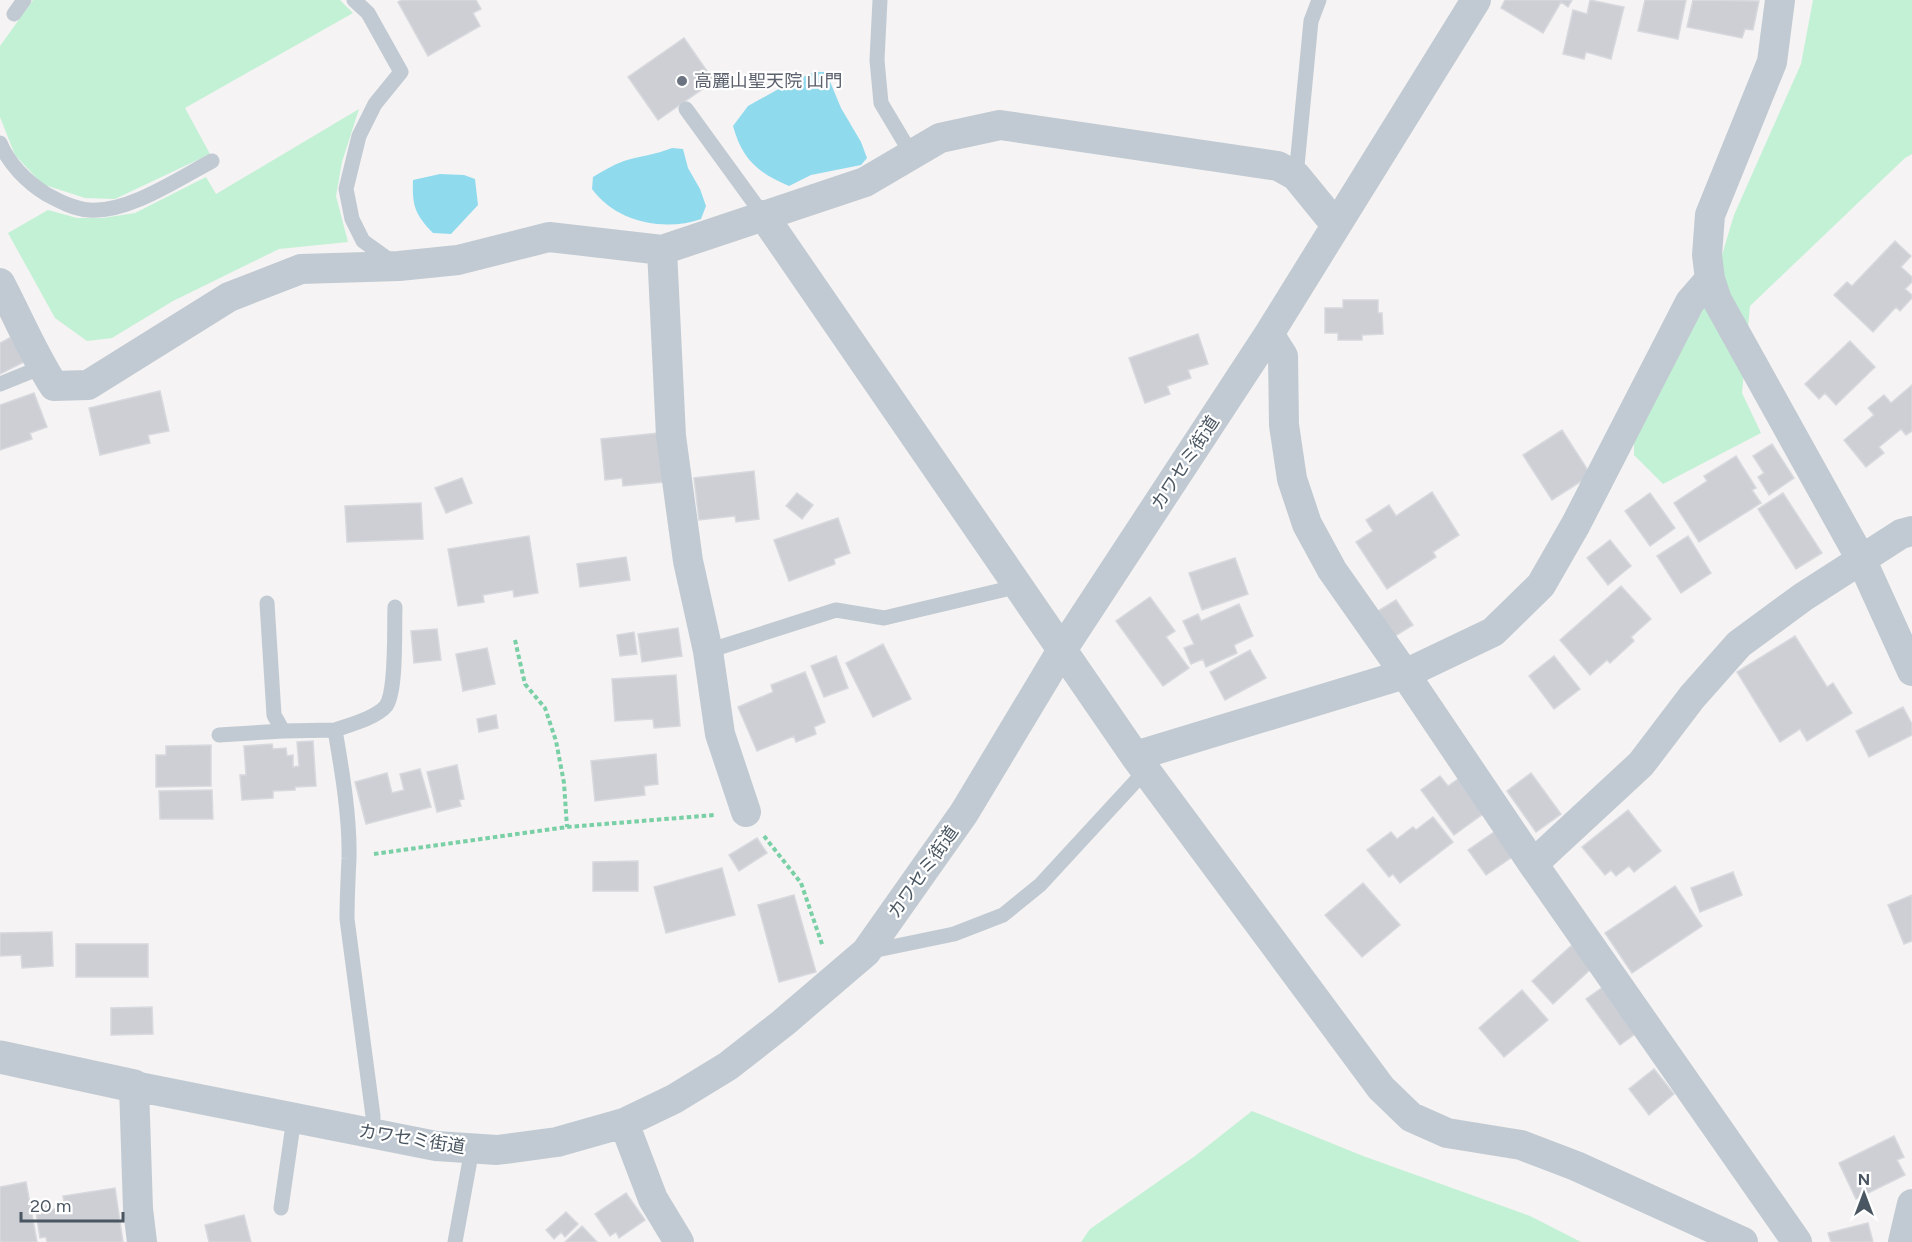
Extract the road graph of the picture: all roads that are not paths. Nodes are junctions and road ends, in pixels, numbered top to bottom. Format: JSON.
{"nodes":[{"id":1,"x":24,"y":0,"type":"edge"},
{"id":2,"x":354,"y":0,"type":"edge"},
{"id":3,"x":880,"y":0,"type":"edge"},
{"id":4,"x":1319,"y":0,"type":"edge"},
{"id":5,"x":1476,"y":0,"type":"edge"},
{"id":6,"x":1780,"y":0,"type":"edge"},
{"id":7,"x":14,"y":14,"type":"dead end"},
{"id":8,"x":686,"y":109,"type":"dead end"},
{"id":9,"x":0,"y":143,"type":"edge"},
{"id":10,"x":912,"y":155,"type":"junction"},
{"id":11,"x":212,"y":161,"type":"dead end"},
{"id":12,"x":1296,"y":176,"type":"junction"},
{"id":13,"x":763,"y":215,"type":"junction"},
{"id":14,"x":1336,"y":225,"type":"junction"},
{"id":15,"x":663,"y":250,"type":"junction"},
{"id":16,"x":399,"y":266,"type":"junction"},
{"id":17,"x":1710,"y":279,"type":"junction"},
{"id":18,"x":0,"y":283,"type":"edge"},
{"id":19,"x":1269,"y":334,"type":"junction"},
{"id":20,"x":42,"y":367,"type":"junction"},
{"id":21,"x":0,"y":384,"type":"edge"},
{"id":22,"x":1912,"y":531,"type":"edge"},
{"id":23,"x":1862,"y":561,"type":"junction"},
{"id":24,"x":1018,"y":586,"type":"junction"},
{"id":25,"x":267,"y":603,"type":"dead end"},
{"id":26,"x":394,"y":607,"type":"dead end"},
{"id":27,"x":1062,"y":650,"type":"junction"},
{"id":28,"x":708,"y":651,"type":"junction"},
{"id":29,"x":1912,"y":671,"type":"edge"},
{"id":30,"x":1405,"y":674,"type":"junction"},
{"id":31,"x":335,"y":730,"type":"junction"},
{"id":32,"x":283,"y":731,"type":"junction"},
{"id":33,"x":219,"y":735,"type":"dead end"},
{"id":34,"x":1140,"y":763,"type":"junction"},
{"id":35,"x":746,"y":812,"type":"road end"},
{"id":36,"x":1533,"y":864,"type":"junction"},
{"id":37,"x":866,"y":952,"type":"junction"},
{"id":38,"x":0,"y":1057,"type":"edge"},
{"id":39,"x":134,"y":1086,"type":"junction"},
{"id":40,"x":294,"y":1118,"type":"junction"},
{"id":41,"x":624,"y":1123,"type":"junction"},
{"id":42,"x":372,"y":1133,"type":"junction"},
{"id":43,"x":472,"y":1149,"type":"junction"},
{"id":44,"x":1912,"y":1204,"type":"edge"},
{"id":45,"x":281,"y":1208,"type":"dead end"},
{"id":46,"x":142,"y":1242,"type":"edge"},
{"id":47,"x":456,"y":1242,"type":"edge"},
{"id":48,"x":679,"y":1242,"type":"edge"},
{"id":49,"x":1743,"y":1242,"type":"edge"},
{"id":50,"x":1797,"y":1242,"type":"edge"},
{"id":51,"x":1903,"y":1242,"type":"edge"}],
"edges":[{"from":1,"to":7,"type":"lane"},
{"from":2,"to":16,"type":"lane"},
{"from":3,"to":10,"type":"lane"},
{"from":4,"to":12,"type":"lane"},
{"from":5,"to":14,"type":"street","name":"カワセミ街道"},
{"from":6,"to":17,"type":"street"},
{"from":8,"to":13,"type":"lane"},
{"from":9,"to":11,"type":"lane"},
{"from":10,"to":12,"type":"street"},
{"from":10,"to":13,"type":"street"},
{"from":12,"to":14,"type":"street"},
{"from":13,"to":15,"type":"street"},
{"from":13,"to":24,"type":"street"},
{"from":14,"to":19,"type":"street","name":"カワセミ街道"},
{"from":15,"to":16,"type":"street"},
{"from":15,"to":28,"type":"street"},
{"from":16,"to":20,"type":"street"},
{"from":17,"to":23,"type":"street"},
{"from":17,"to":30,"type":"street"},
{"from":18,"to":20,"type":"street"},
{"from":19,"to":27,"type":"street","name":"カワセミ街道"},
{"from":19,"to":30,"type":"street"},
{"from":20,"to":21,"type":"lane"},
{"from":22,"to":23,"type":"street"},
{"from":23,"to":29,"type":"street"},
{"from":23,"to":36,"type":"street"},
{"from":24,"to":27,"type":"street"},
{"from":24,"to":28,"type":"lane"},
{"from":25,"to":32,"type":"lane"},
{"from":26,"to":31,"type":"lane"},
{"from":27,"to":34,"type":"street"},
{"from":27,"to":37,"type":"street","name":"カワセミ街道"},
{"from":28,"to":35,"type":"street"},
{"from":30,"to":34,"type":"street"},
{"from":30,"to":36,"type":"street"},
{"from":31,"to":32,"type":"lane"},
{"from":31,"to":42,"type":"lane"},
{"from":32,"to":33,"type":"lane"},
{"from":34,"to":37,"type":"lane"},
{"from":34,"to":49,"type":"street"},
{"from":36,"to":50,"type":"street"},
{"from":37,"to":41,"type":"street","name":"カワセミ街道"},
{"from":38,"to":39,"type":"street","name":"カワセミ街道"},
{"from":39,"to":40,"type":"street","name":"カワセミ街道"},
{"from":39,"to":46,"type":"street"},
{"from":40,"to":42,"type":"street","name":"カワセミ街道"},
{"from":40,"to":45,"type":"lane"},
{"from":41,"to":43,"type":"street","name":"カワセミ街道"},
{"from":41,"to":48,"type":"street"},
{"from":42,"to":43,"type":"street","name":"カワセミ街道"},
{"from":43,"to":47,"type":"lane"},
{"from":44,"to":51,"type":"street"}]}
